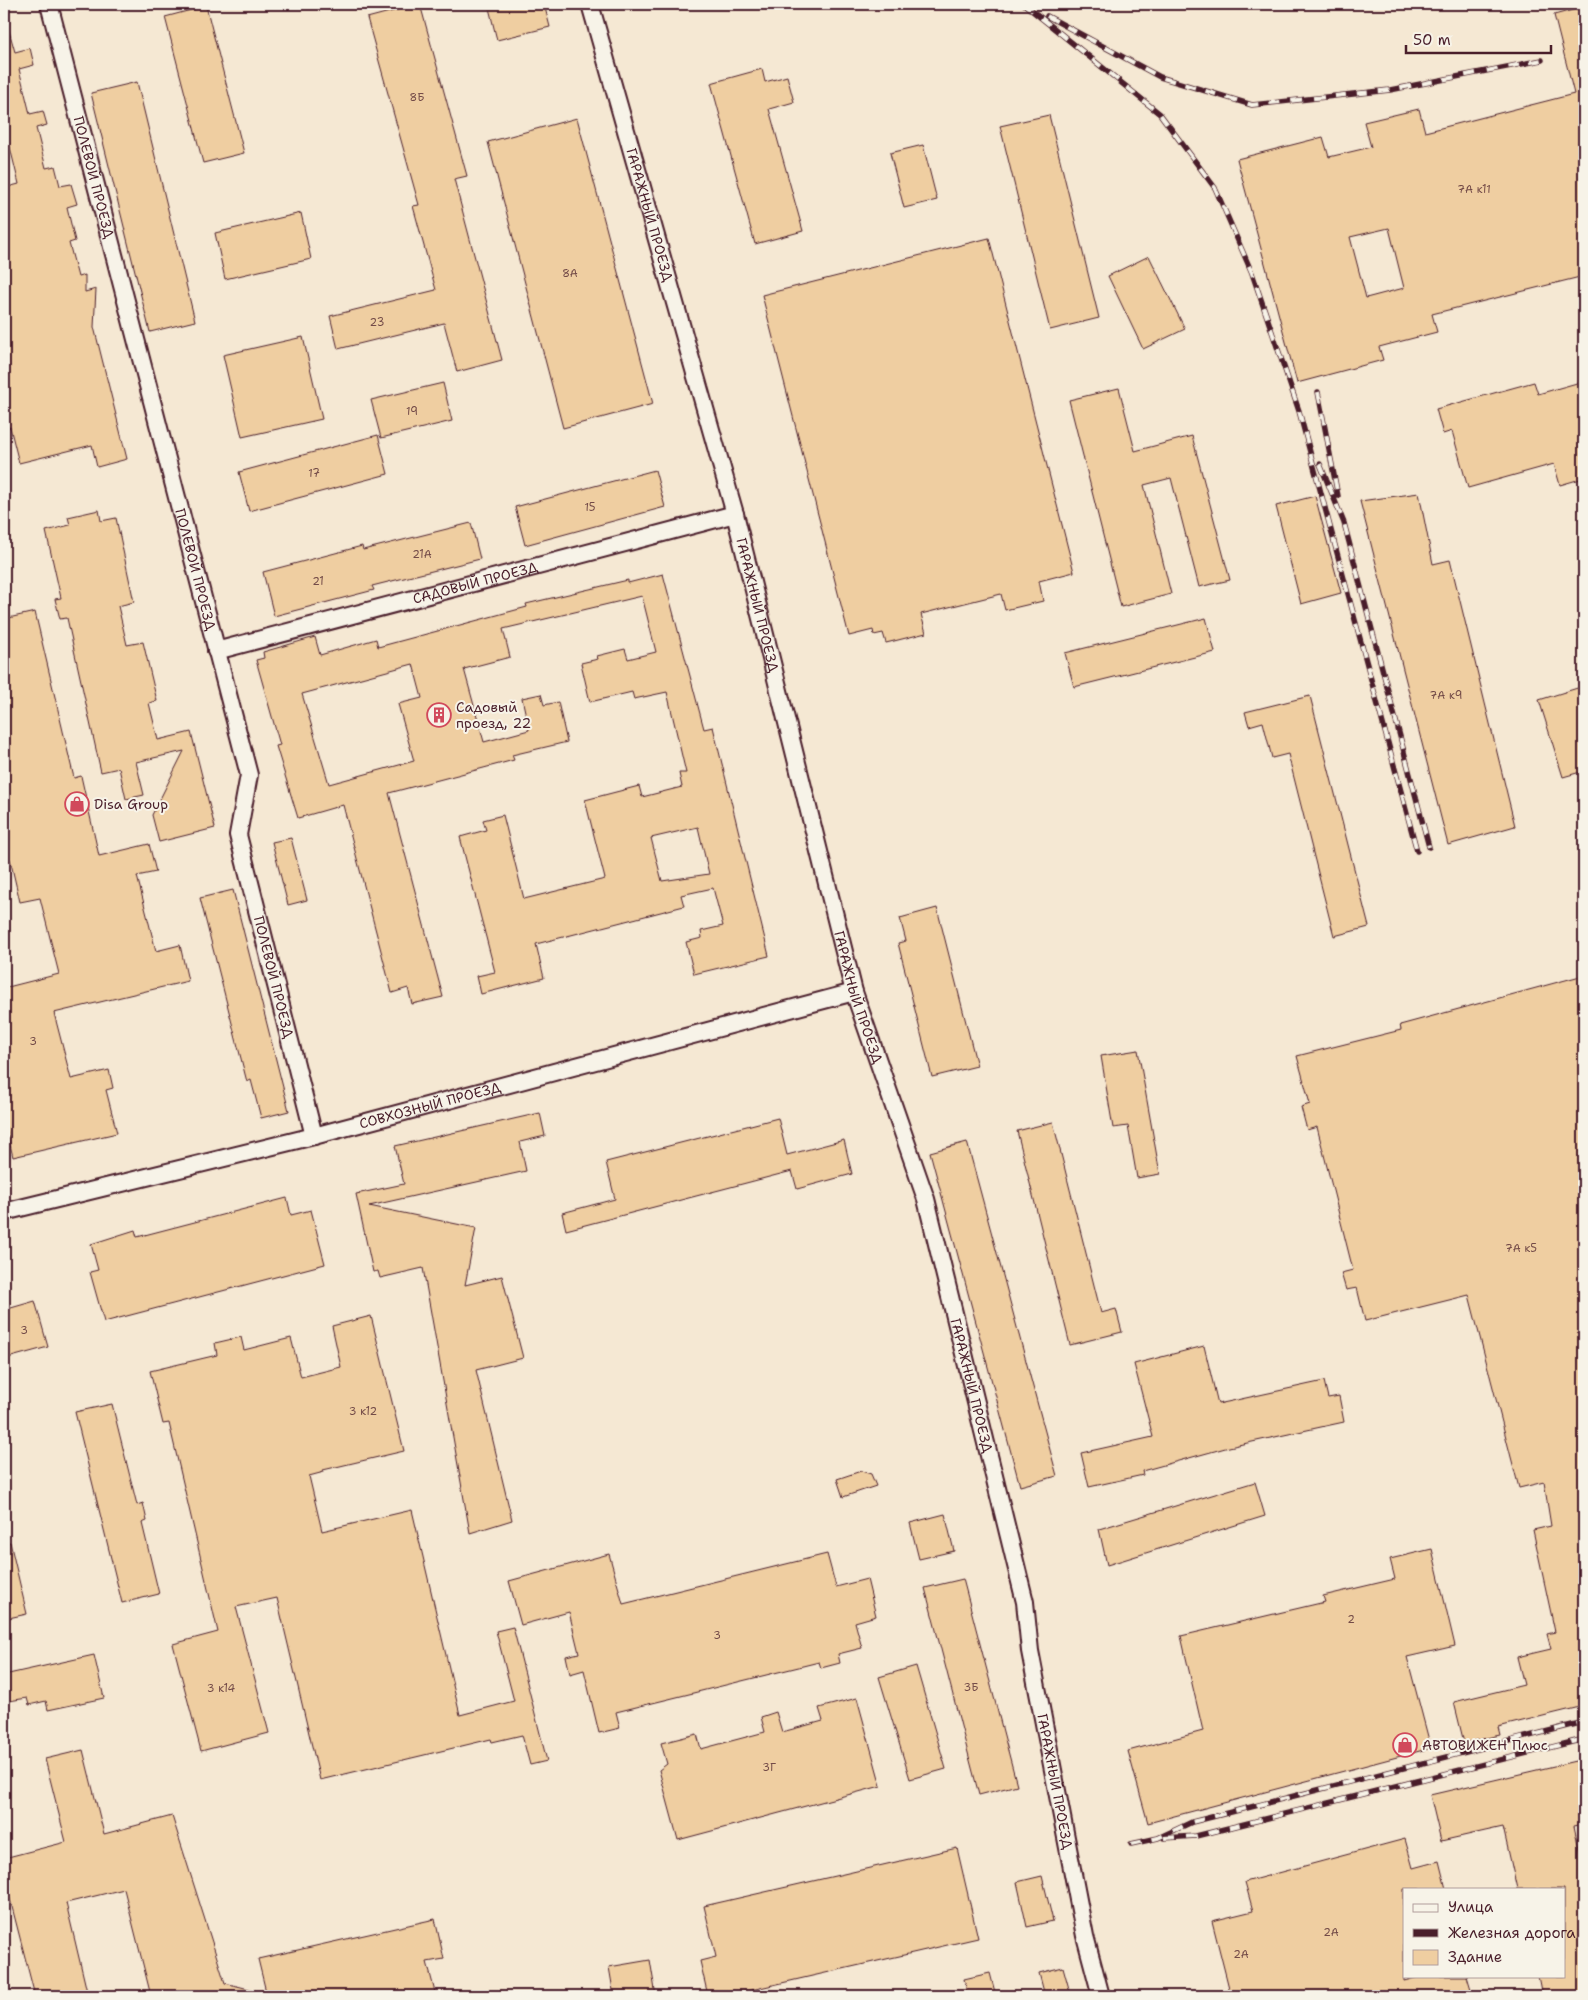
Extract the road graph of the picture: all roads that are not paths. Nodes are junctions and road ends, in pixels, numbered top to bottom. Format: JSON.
{"nodes":[{"id":1,"x":49,"y":4,"type":"edge"},
{"id":2,"x":590,"y":4,"type":"edge"},
{"id":3,"x":734,"y":514,"type":"junction"},
{"id":4,"x":216,"y":652,"type":"junction"},
{"id":5,"x":854,"y":992,"type":"junction"},
{"id":6,"x":314,"y":1136,"type":"junction"},
{"id":7,"x":4,"y":1212,"type":"edge"},
{"id":8,"x":1100,"y":1996,"type":"edge"}],
"edges":[{"from":1,"to":4,"type":"street","name":"ПОЛЕВОЙ ПРОЕЗД"},
{"from":2,"to":3,"type":"street","name":"ГАРАЖНЫЙ ПРОЕЗД"},
{"from":3,"to":4,"type":"street","name":"САДОВЫЙ ПРОЕЗД"},
{"from":3,"to":5,"type":"street","name":"ГАРАЖНЫЙ ПРОЕЗД"},
{"from":4,"to":6,"type":"street","name":"ПОЛЕВОЙ ПРОЕЗД"},
{"from":5,"to":6,"type":"street","name":"СОВХОЗНЫЙ ПРОЕЗД"},
{"from":5,"to":8,"type":"street","name":"ГАРАЖНЫЙ ПРОЕЗД"},
{"from":6,"to":7,"type":"street","name":"СОВХОЗНЫЙ ПРОЕЗД"}]}
